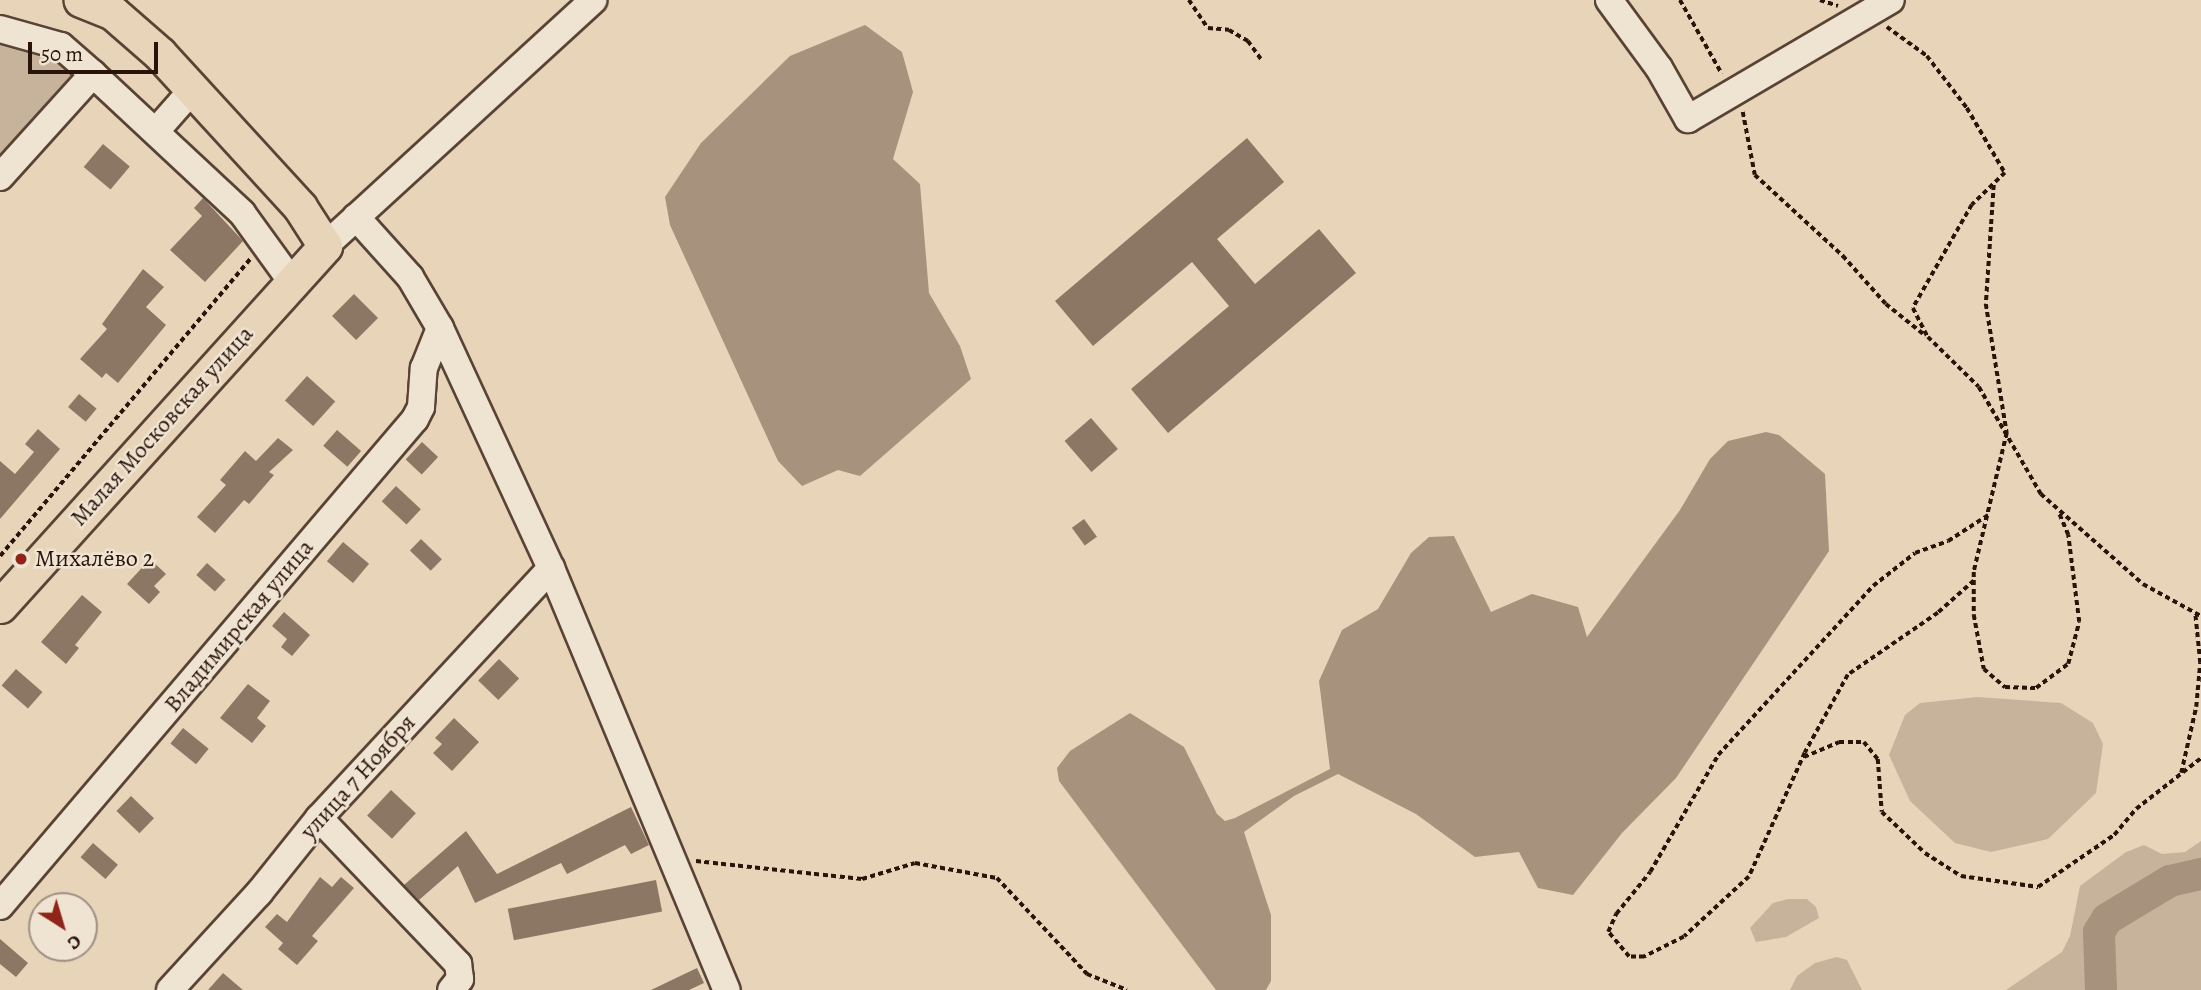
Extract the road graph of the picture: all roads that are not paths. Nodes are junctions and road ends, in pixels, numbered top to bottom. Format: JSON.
{"nodes":[{"id":1,"x":81,"y":0,"type":"edge"},
{"id":2,"x":593,"y":0,"type":"edge"},
{"id":3,"x":1609,"y":0,"type":"edge"},
{"id":4,"x":1891,"y":0,"type":"edge"},
{"id":5,"x":0,"y":29,"type":"edge"},
{"id":6,"x":93,"y":74,"type":"junction"},
{"id":7,"x":193,"y":89,"type":"junction"},
{"id":8,"x":156,"y":131,"type":"junction"},
{"id":9,"x":0,"y":177,"type":"edge"},
{"id":10,"x":356,"y":217,"type":"junction"},
{"id":11,"x":325,"y":246,"type":"junction"},
{"id":12,"x":292,"y":282,"type":"junction"},
{"id":13,"x":440,"y":328,"type":"junction"},
{"id":14,"x":551,"y":568,"type":"junction"},
{"id":15,"x":0,"y":606,"type":"edge"},
{"id":16,"x":319,"y":818,"type":"junction"},
{"id":17,"x":0,"y":906,"type":"edge"},
{"id":18,"x":170,"y":990,"type":"edge"},
{"id":19,"x":450,"y":990,"type":"edge"},
{"id":20,"x":727,"y":990,"type":"edge"}],
"edges":[{"from":1,"to":7,"type":"main road"},
{"from":2,"to":10,"type":"street"},
{"from":3,"to":4,"type":"street"},
{"from":5,"to":6,"type":"street"},
{"from":6,"to":8,"type":"street"},
{"from":6,"to":9,"type":"street"},
{"from":7,"to":8,"type":"street"},
{"from":7,"to":11,"type":"main road"},
{"from":8,"to":12,"type":"street"},
{"from":10,"to":11,"type":"street"},
{"from":10,"to":13,"type":"street"},
{"from":11,"to":12,"type":"main road","name":"Малая Московская улица"},
{"from":12,"to":15,"type":"main road","name":"Малая Московская улица"},
{"from":13,"to":14,"type":"street"},
{"from":13,"to":17,"type":"street","name":"Владимирская улица"},
{"from":14,"to":16,"type":"street","name":"улица 7 Ноября"},
{"from":14,"to":20,"type":"street"},
{"from":16,"to":18,"type":"street","name":"улица 7 Ноября"},
{"from":16,"to":19,"type":"street"}]}
